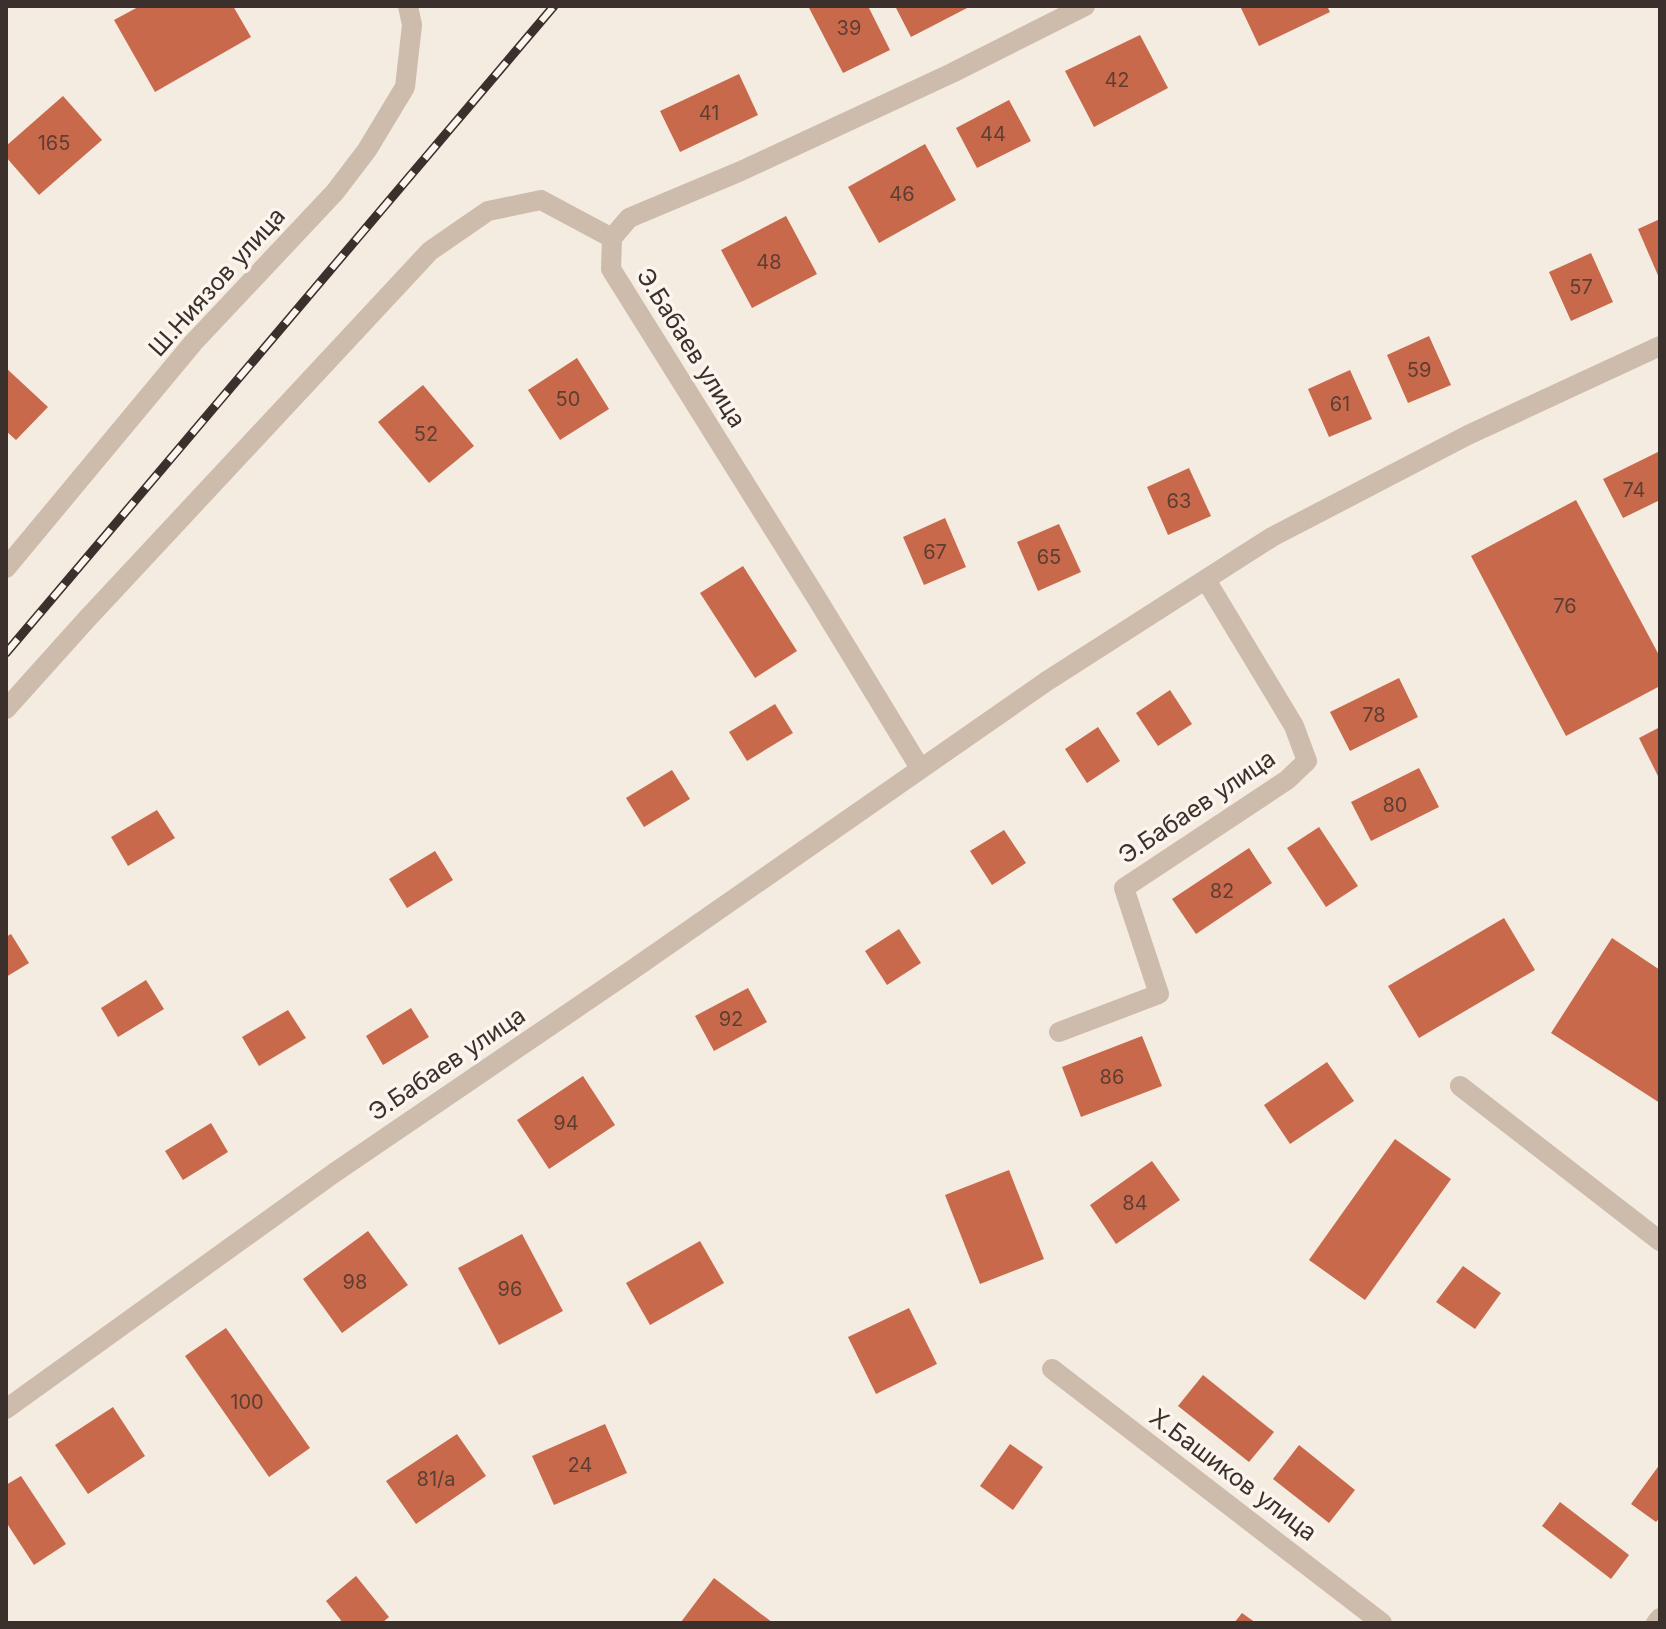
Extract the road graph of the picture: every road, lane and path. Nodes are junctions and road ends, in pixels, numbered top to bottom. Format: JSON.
{"nodes":[{"id":1,"x":408,"y":6,"type":"edge"},
{"id":2,"x":1085,"y":6,"type":"edge"},
{"id":3,"x":612,"y":238,"type":"junction"},
{"id":4,"x":1660,"y":346,"type":"edge"},
{"id":5,"x":6,"y":568,"type":"edge"},
{"id":6,"x":1206,"y":580,"type":"junction"},
{"id":7,"x":6,"y":709,"type":"edge"},
{"id":8,"x":920,"y":768,"type":"junction"},
{"id":9,"x":1059,"y":1032,"type":"dead end"},
{"id":10,"x":1460,"y":1086,"type":"dead end"},
{"id":11,"x":1660,"y":1241,"type":"edge"},
{"id":12,"x":1052,"y":1369,"type":"dead end"},
{"id":13,"x":6,"y":1409,"type":"edge"},
{"id":14,"x":1660,"y":1618,"type":"edge"},
{"id":15,"x":1382,"y":1623,"type":"edge"},
{"id":16,"x":1656,"y":1623,"type":"edge"}],
"edges":[{"from":1,"to":5,"type":"street","name":"Ш.Ниязов улица"},
{"from":2,"to":3,"type":"street"},
{"from":3,"to":7,"type":"street"},
{"from":3,"to":8,"type":"street","name":"Э.Бабаев улица"},
{"from":4,"to":6,"type":"street","name":"Э.Бабаев улица"},
{"from":6,"to":8,"type":"street","name":"Э.Бабаев улица"},
{"from":6,"to":9,"type":"street","name":"Э.Бабаев улица"},
{"from":8,"to":13,"type":"street","name":"Э.Бабаев улица"},
{"from":10,"to":11,"type":"street"},
{"from":12,"to":15,"type":"street","name":"Х.Башиков улица"},
{"from":14,"to":16,"type":"street"}]}
